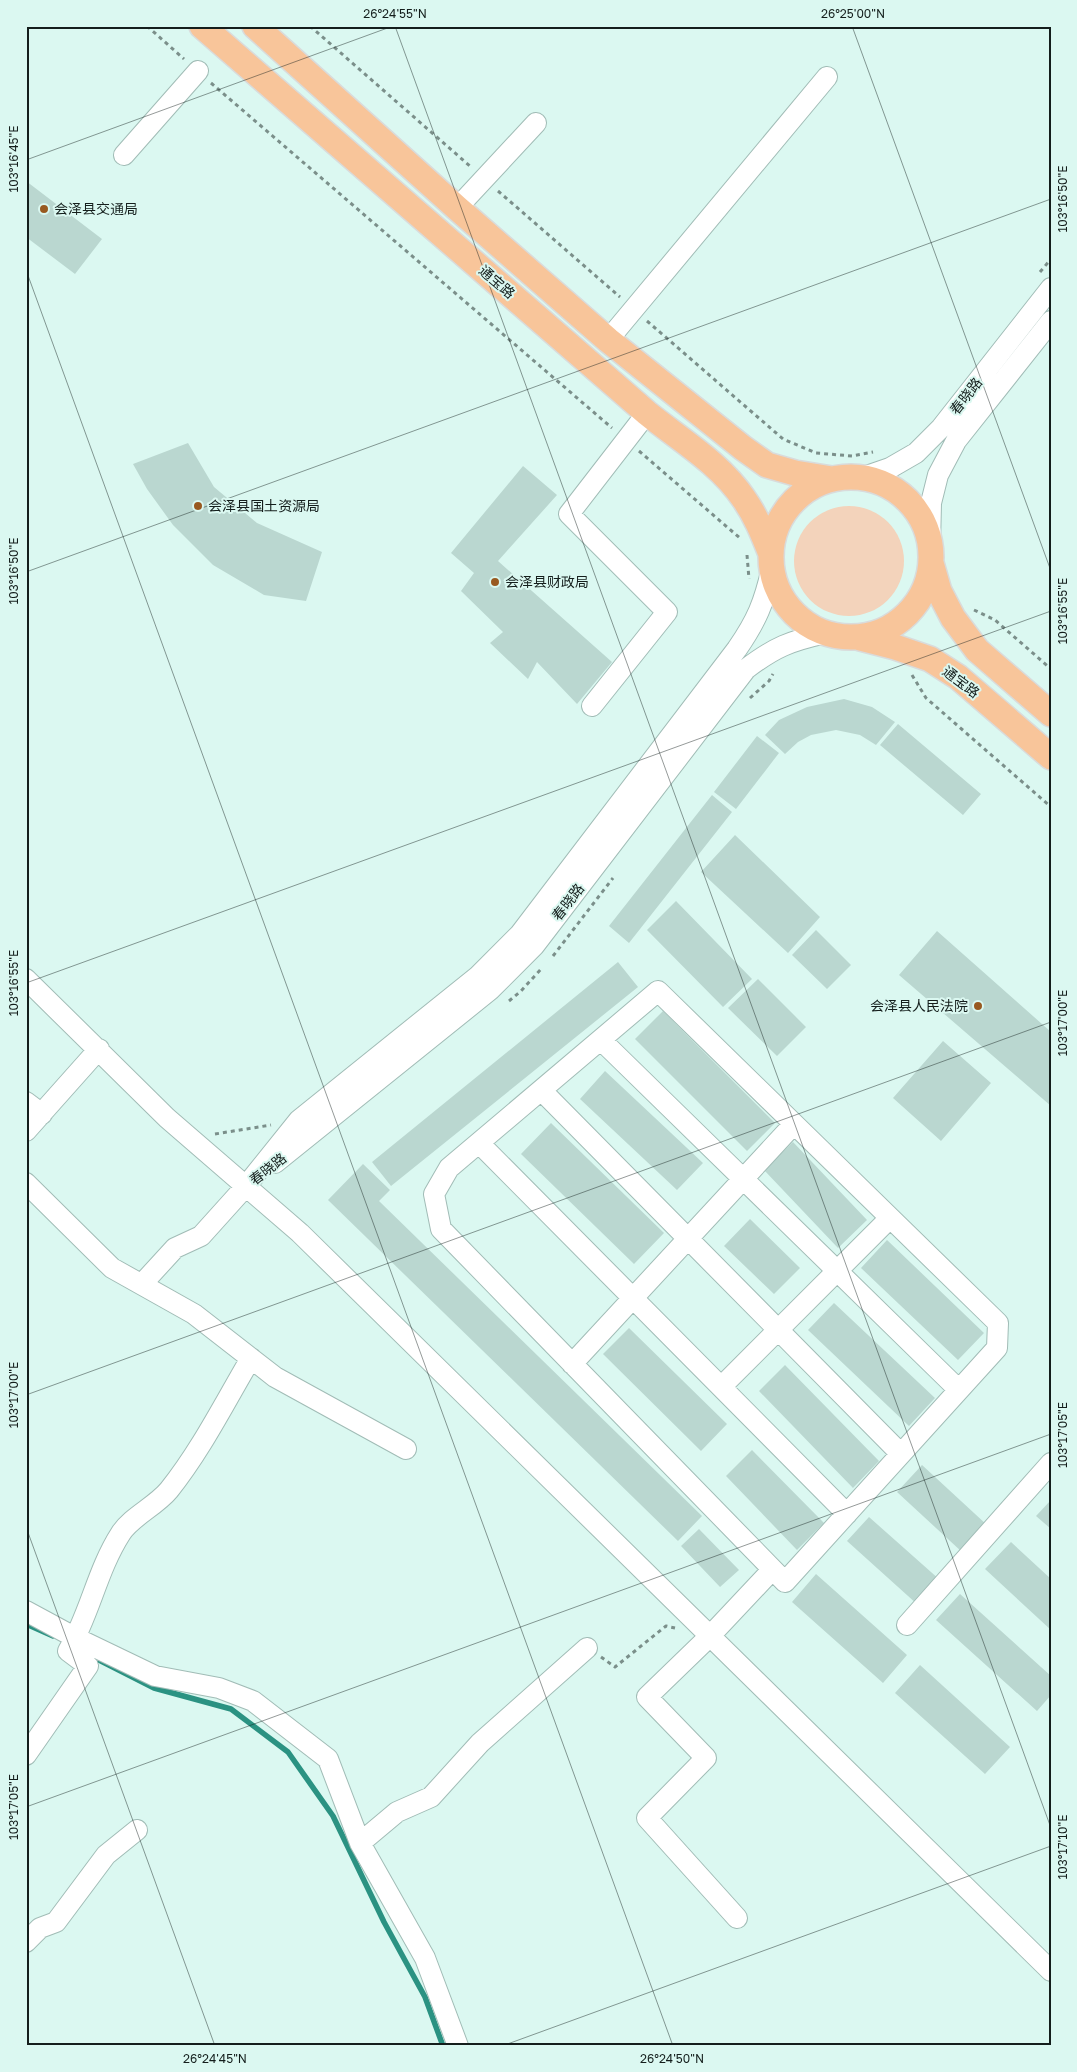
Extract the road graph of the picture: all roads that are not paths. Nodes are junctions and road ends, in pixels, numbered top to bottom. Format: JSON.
{"nodes":[{"id":1,"x":202,"y":26,"type":"edge"},
{"id":2,"x":255,"y":26,"type":"edge"},
{"id":3,"x":198,"y":71,"type":"road end"},
{"id":4,"x":827,"y":77,"type":"dead end"},
{"id":5,"x":536,"y":123,"type":"dead end"},
{"id":6,"x":124,"y":155,"type":"dead end"},
{"id":7,"x":457,"y":208,"type":"junction"},
{"id":8,"x":1045,"y":281,"type":"edge"},
{"id":9,"x":1051,"y":321,"type":"edge"},
{"id":10,"x":608,"y":340,"type":"junction"},
{"id":11,"x":647,"y":413,"type":"junction"},
{"id":12,"x":861,"y":478,"type":"junction"},
{"id":13,"x":832,"y":479,"type":"junction"},
{"id":14,"x":930,"y":553,"type":"junction"},
{"id":15,"x":763,"y":558,"type":"junction"},
{"id":16,"x":826,"y":633,"type":"junction"},
{"id":17,"x":855,"y":637,"type":"junction"},
{"id":18,"x":592,"y":706,"type":"dead end"},
{"id":19,"x":1051,"y":714,"type":"edge"},
{"id":20,"x":1051,"y":757,"type":"edge"},
{"id":21,"x":26,"y":979,"type":"edge"},
{"id":22,"x":601,"y":1040,"type":"junction"},
{"id":23,"x":99,"y":1049,"type":"junction"},
{"id":24,"x":541,"y":1090,"type":"junction"},
{"id":25,"x":26,"y":1102,"type":"edge"},
{"id":26,"x":42,"y":1114,"type":"junction"},
{"id":27,"x":794,"y":1124,"type":"junction"},
{"id":28,"x":26,"y":1131,"type":"edge"},
{"id":29,"x":479,"y":1143,"type":"junction"},
{"id":30,"x":744,"y":1178,"type":"junction"},
{"id":31,"x":26,"y":1183,"type":"edge"},
{"id":32,"x":246,"y":1186,"type":"junction"},
{"id":33,"x":890,"y":1218,"type":"junction"},
{"id":34,"x":688,"y":1239,"type":"junction"},
{"id":35,"x":838,"y":1272,"type":"junction"},
{"id":36,"x":142,"y":1284,"type":"junction"},
{"id":37,"x":633,"y":1298,"type":"junction"},
{"id":38,"x":779,"y":1330,"type":"junction"},
{"id":39,"x":251,"y":1358,"type":"junction"},
{"id":40,"x":572,"y":1364,"type":"junction"},
{"id":41,"x":721,"y":1387,"type":"junction"},
{"id":42,"x":959,"y":1390,"type":"junction"},
{"id":43,"x":406,"y":1449,"type":"dead end"},
{"id":44,"x":901,"y":1454,"type":"junction"},
{"id":45,"x":1051,"y":1463,"type":"edge"},
{"id":46,"x":846,"y":1514,"type":"junction"},
{"id":47,"x":772,"y":1570,"type":"junction"},
{"id":48,"x":26,"y":1611,"type":"edge"},
{"id":49,"x":907,"y":1625,"type":"dead end"},
{"id":50,"x":710,"y":1637,"type":"junction"},
{"id":51,"x":76,"y":1638,"type":"junction"},
{"id":52,"x":587,"y":1648,"type":"road end"},
{"id":53,"x":26,"y":1756,"type":"edge"},
{"id":54,"x":137,"y":1830,"type":"dead end"},
{"id":55,"x":360,"y":1843,"type":"junction"},
{"id":56,"x":737,"y":1918,"type":"dead end"},
{"id":57,"x":26,"y":1942,"type":"edge"},
{"id":58,"x":1051,"y":1971,"type":"edge"},
{"id":59,"x":458,"y":2046,"type":"edge"}],
"edges":[{"from":1,"to":11,"type":"main road","name":"通宝路"},
{"from":2,"to":7,"type":"main road"},
{"from":3,"to":6,"type":"street"},
{"from":4,"to":10,"type":"street"},
{"from":5,"to":7,"type":"street"},
{"from":7,"to":10,"type":"main road"},
{"from":8,"to":12,"type":"street","name":"春晓路"},
{"from":9,"to":14,"type":"street","name":"春晓路"},
{"from":10,"to":13,"type":"main road"},
{"from":11,"to":15,"type":"main road","name":"通宝路"},
{"from":11,"to":18,"type":"street"},
{"from":12,"to":13,"type":"main road"},
{"from":12,"to":14,"type":"main road"},
{"from":13,"to":15,"type":"main road"},
{"from":14,"to":17,"type":"main road"},
{"from":14,"to":19,"type":"main road"},
{"from":15,"to":16,"type":"main road"},
{"from":15,"to":32,"type":"street","name":"春晓路"},
{"from":16,"to":17,"type":"main road"},
{"from":16,"to":32,"type":"street","name":"春晓路"},
{"from":17,"to":20,"type":"main road","name":"通宝路"},
{"from":21,"to":23,"type":"street"},
{"from":22,"to":24,"type":"street"},
{"from":22,"to":27,"type":"street"},
{"from":22,"to":30,"type":"street"},
{"from":23,"to":26,"type":"street"},
{"from":23,"to":32,"type":"street"},
{"from":24,"to":29,"type":"street"},
{"from":24,"to":34,"type":"street"},
{"from":25,"to":26,"type":"street"},
{"from":26,"to":28,"type":"street"},
{"from":27,"to":30,"type":"street"},
{"from":27,"to":33,"type":"street"},
{"from":29,"to":37,"type":"street"},
{"from":29,"to":40,"type":"street"},
{"from":30,"to":34,"type":"street"},
{"from":30,"to":35,"type":"street"},
{"from":31,"to":36,"type":"street"},
{"from":32,"to":36,"type":"street"},
{"from":32,"to":50,"type":"street"},
{"from":33,"to":35,"type":"street"},
{"from":33,"to":42,"type":"street"},
{"from":34,"to":37,"type":"street"},
{"from":34,"to":38,"type":"street"},
{"from":35,"to":38,"type":"street"},
{"from":35,"to":42,"type":"street"},
{"from":36,"to":39,"type":"street"},
{"from":37,"to":40,"type":"street"},
{"from":37,"to":41,"type":"street"},
{"from":38,"to":41,"type":"street"},
{"from":38,"to":44,"type":"street"},
{"from":39,"to":43,"type":"street"},
{"from":39,"to":51,"type":"street"},
{"from":40,"to":47,"type":"street"},
{"from":41,"to":46,"type":"street"},
{"from":42,"to":44,"type":"street"},
{"from":44,"to":46,"type":"street"},
{"from":45,"to":49,"type":"street"},
{"from":46,"to":47,"type":"street"},
{"from":47,"to":50,"type":"street"},
{"from":48,"to":51,"type":"street"},
{"from":50,"to":56,"type":"street"},
{"from":50,"to":58,"type":"street"},
{"from":51,"to":53,"type":"street"},
{"from":51,"to":55,"type":"street"},
{"from":52,"to":55,"type":"street"},
{"from":54,"to":57,"type":"street"},
{"from":55,"to":59,"type":"street"}]}
